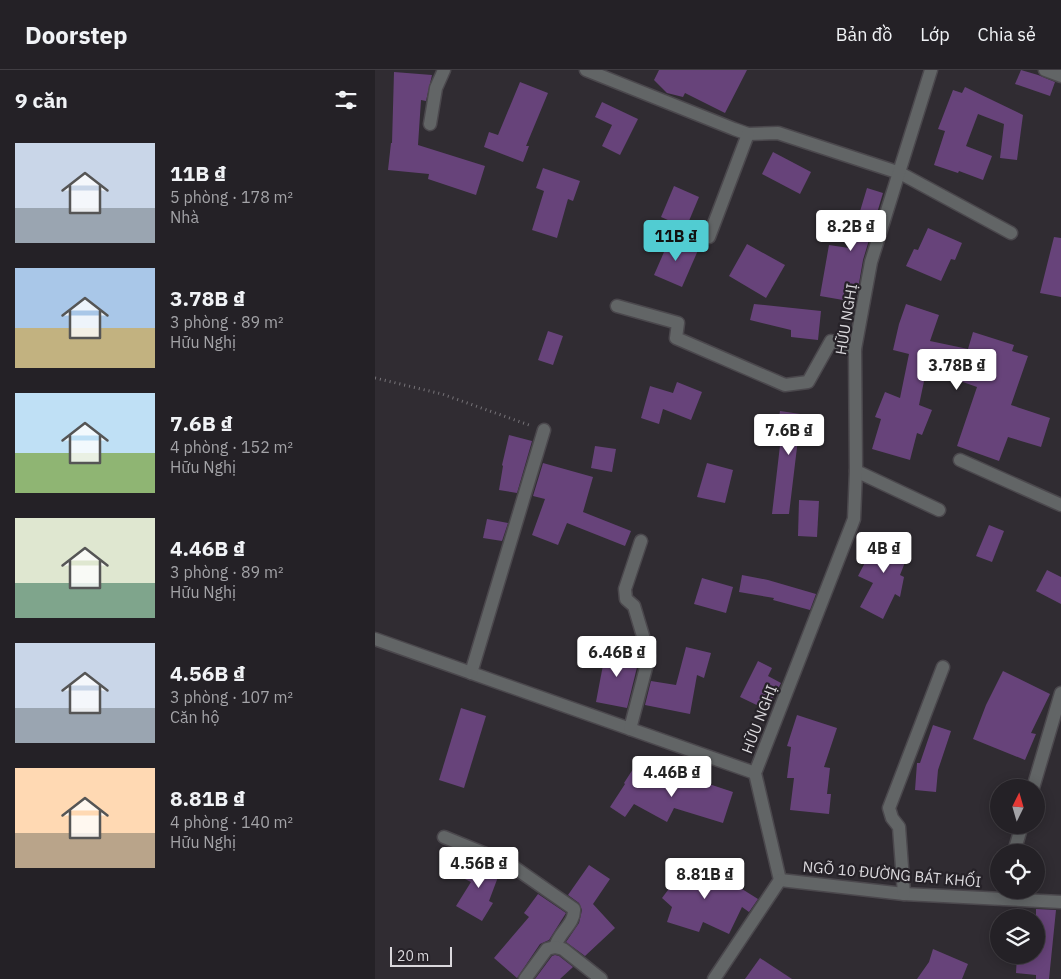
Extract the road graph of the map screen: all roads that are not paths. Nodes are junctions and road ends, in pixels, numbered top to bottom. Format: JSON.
{"nodes":[{"id":1,"x":444,"y":70,"type":"edge"},
{"id":2,"x":586,"y":70,"type":"edge"},
{"id":3,"x":931,"y":70,"type":"edge"},
{"id":4,"x":1045,"y":70,"type":"edge"},
{"id":5,"x":1061,"y":76,"type":"edge"},
{"id":6,"x":430,"y":124,"type":"dead end"},
{"id":7,"x":749,"y":134,"type":"junction"},
{"id":8,"x":900,"y":173,"type":"junction"},
{"id":9,"x":1011,"y":233,"type":"dead end"},
{"id":10,"x":709,"y":237,"type":"dead end"},
{"id":11,"x":617,"y":306,"type":"dead end"},
{"id":12,"x":855,"y":349,"type":"junction"},
{"id":13,"x":543,"y":430,"type":"road end"},
{"id":14,"x":960,"y":460,"type":"dead end"},
{"id":15,"x":856,"y":471,"type":"junction"},
{"id":16,"x":1061,"y":505,"type":"edge"},
{"id":17,"x":939,"y":510,"type":"dead end"},
{"id":18,"x":641,"y":541,"type":"dead end"},
{"id":19,"x":375,"y":640,"type":"edge"},
{"id":20,"x":943,"y":666,"type":"dead end"},
{"id":21,"x":471,"y":673,"type":"junction"},
{"id":22,"x":1061,"y":693,"type":"edge"},
{"id":23,"x":630,"y":729,"type":"junction"},
{"id":24,"x":755,"y":773,"type":"junction"},
{"id":25,"x":1036,"y":779,"type":"edge"},
{"id":26,"x":444,"y":837,"type":"dead end"},
{"id":27,"x":780,"y":880,"type":"junction"},
{"id":28,"x":903,"y":894,"type":"junction"},
{"id":29,"x":990,"y":895,"type":"edge"},
{"id":30,"x":1035,"y":899,"type":"edge"},
{"id":31,"x":1061,"y":902,"type":"edge"},
{"id":32,"x":555,"y":946,"type":"junction"},
{"id":33,"x":525,"y":979,"type":"edge"},
{"id":34,"x":601,"y":979,"type":"edge"},
{"id":35,"x":713,"y":979,"type":"edge"}],
"edges":[{"from":1,"to":6,"type":"street"},
{"from":2,"to":7,"type":"street"},
{"from":3,"to":8,"type":"street","name":"HỮU NGHỊ"},
{"from":4,"to":5,"type":"street"},
{"from":7,"to":8,"type":"street"},
{"from":7,"to":10,"type":"street"},
{"from":8,"to":9,"type":"street"},
{"from":8,"to":12,"type":"street","name":"HỮU NGHỊ"},
{"from":11,"to":12,"type":"street"},
{"from":12,"to":15,"type":"street","name":"HỮU NGHỊ"},
{"from":13,"to":21,"type":"street"},
{"from":14,"to":16,"type":"street"},
{"from":15,"to":17,"type":"street"},
{"from":15,"to":24,"type":"street","name":"HỮU NGHỊ"},
{"from":18,"to":23,"type":"street"},
{"from":19,"to":21,"type":"street","name":"HỮU NGHỊ"},
{"from":20,"to":28,"type":"street"},
{"from":21,"to":23,"type":"street","name":"HỮU NGHỊ"},
{"from":22,"to":25,"type":"street"},
{"from":23,"to":24,"type":"street","name":"HỮU NGHỊ"},
{"from":24,"to":27,"type":"street","name":"HỮU NGHỊ"},
{"from":26,"to":32,"type":"street"},
{"from":27,"to":28,"type":"street","name":"NGÕ 10 ĐƯỜNG BÁT KHỐI"},
{"from":27,"to":35,"type":"street"},
{"from":28,"to":29,"type":"street","name":"NGÕ 10 ĐƯỜNG BÁT KHỐI"},
{"from":30,"to":31,"type":"street","name":"NGÕ 10 ĐƯỜNG BÁT KHỐI"},
{"from":32,"to":33,"type":"street"},
{"from":32,"to":34,"type":"street"}]}
